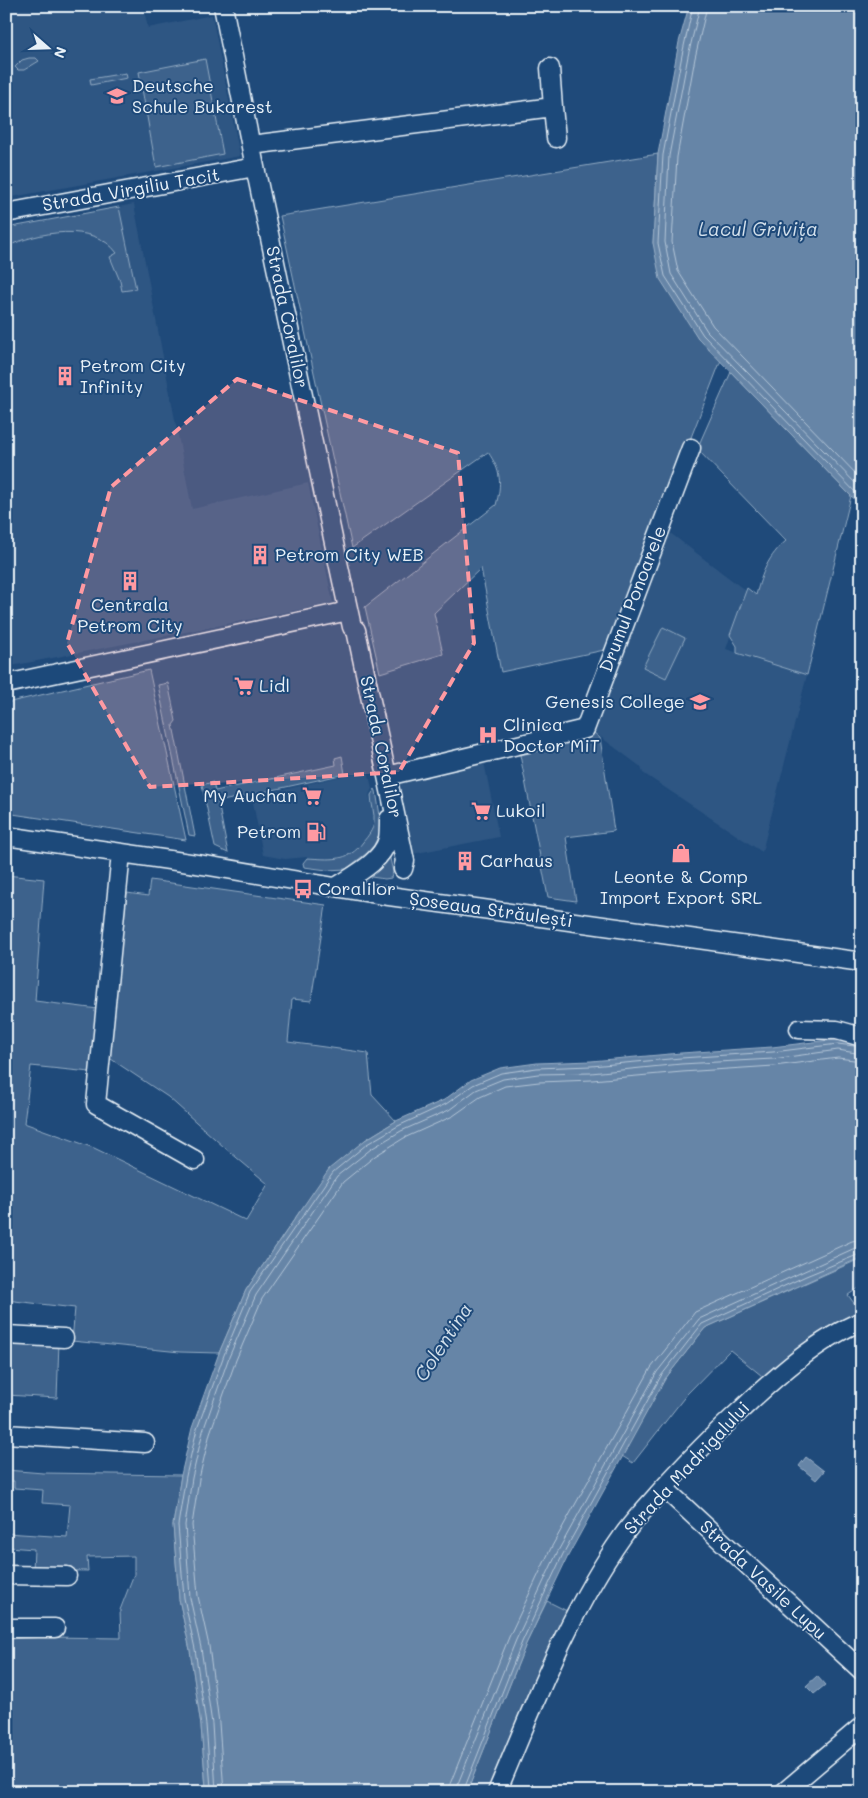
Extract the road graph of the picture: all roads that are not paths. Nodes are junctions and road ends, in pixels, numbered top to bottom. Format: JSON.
{"nodes":[{"id":1,"x":223,"y":6,"type":"edge"},
{"id":2,"x":550,"y":68,"type":"dead end"},
{"id":3,"x":553,"y":107,"type":"junction"},
{"id":4,"x":556,"y":138,"type":"dead end"},
{"id":5,"x":251,"y":145,"type":"junction"},
{"id":6,"x":255,"y":167,"type":"junction"},
{"id":7,"x":6,"y":213,"type":"edge"},
{"id":8,"x":691,"y":448,"type":"dead end"},
{"id":9,"x":348,"y":609,"type":"junction"},
{"id":10,"x":352,"y":626,"type":"junction"},
{"id":11,"x":6,"y":684,"type":"edge"},
{"id":12,"x":387,"y":776,"type":"junction"},
{"id":13,"x":389,"y":819,"type":"junction"},
{"id":14,"x":6,"y":836,"type":"edge"},
{"id":15,"x":121,"y":853,"type":"junction"},
{"id":16,"x":403,"y":869,"type":"junction"},
{"id":17,"x":336,"y":887,"type":"junction"},
{"id":18,"x":410,"y":899,"type":"junction"},
{"id":19,"x":862,"y":962,"type":"edge"},
{"id":20,"x":799,"y":1029,"type":"dead end"},
{"id":21,"x":862,"y":1037,"type":"edge"},
{"id":22,"x":195,"y":1160,"type":"dead end"},
{"id":23,"x":862,"y":1321,"type":"edge"},
{"id":24,"x":6,"y":1336,"type":"edge"},
{"id":25,"x":64,"y":1338,"type":"dead end"},
{"id":26,"x":6,"y":1434,"type":"edge"},
{"id":27,"x":145,"y":1443,"type":"dead end"},
{"id":28,"x":664,"y":1488,"type":"junction"},
{"id":29,"x":6,"y":1575,"type":"edge"},
{"id":30,"x":67,"y":1576,"type":"dead end"},
{"id":31,"x":6,"y":1628,"type":"edge"},
{"id":32,"x":55,"y":1628,"type":"dead end"},
{"id":33,"x":862,"y":1672,"type":"edge"},
{"id":34,"x":862,"y":1726,"type":"edge"},
{"id":35,"x":791,"y":1789,"type":"edge"},
{"id":36,"x":497,"y":1792,"type":"edge"}],
"edges":[{"from":1,"to":5,"type":"street","name":"Strada Coralilor"},
{"from":2,"to":3,"type":"street"},
{"from":3,"to":4,"type":"street"},
{"from":3,"to":5,"type":"street"},
{"from":5,"to":6,"type":"street","name":"Strada Coralilor"},
{"from":6,"to":7,"type":"street","name":"Strada Virgiliu Tacit"},
{"from":6,"to":9,"type":"street","name":"Strada Coralilor"},
{"from":8,"to":12,"type":"street","name":"Drumul Ponoarele"},
{"from":9,"to":10,"type":"street","name":"Strada Coralilor"},
{"from":9,"to":11,"type":"street"},
{"from":10,"to":12,"type":"street","name":"Strada Coralilor"},
{"from":10,"to":13,"type":"street","name":"Strada Coralilor"},
{"from":12,"to":16,"type":"street","name":"Strada Coralilor"},
{"from":13,"to":16,"type":"street","name":"Strada Coralilor"},
{"from":13,"to":17,"type":"street"},
{"from":14,"to":15,"type":"street","name":"Șoseaua Străulești"},
{"from":15,"to":17,"type":"street","name":"Șoseaua Străulești"},
{"from":15,"to":22,"type":"street"},
{"from":16,"to":18,"type":"street","name":"Strada Coralilor"},
{"from":17,"to":18,"type":"street","name":"Șoseaua Străulești"},
{"from":18,"to":19,"type":"street","name":"Șoseaua Străulești"},
{"from":20,"to":21,"type":"street"},
{"from":23,"to":28,"type":"street","name":"Strada Madrigalului"},
{"from":24,"to":25,"type":"street"},
{"from":26,"to":27,"type":"street"},
{"from":28,"to":33,"type":"street","name":"Strada Vasile Lupu"},
{"from":28,"to":36,"type":"street","name":"Strada Madrigalului"},
{"from":29,"to":30,"type":"street"},
{"from":31,"to":32,"type":"street"},
{"from":34,"to":35,"type":"street"}]}
